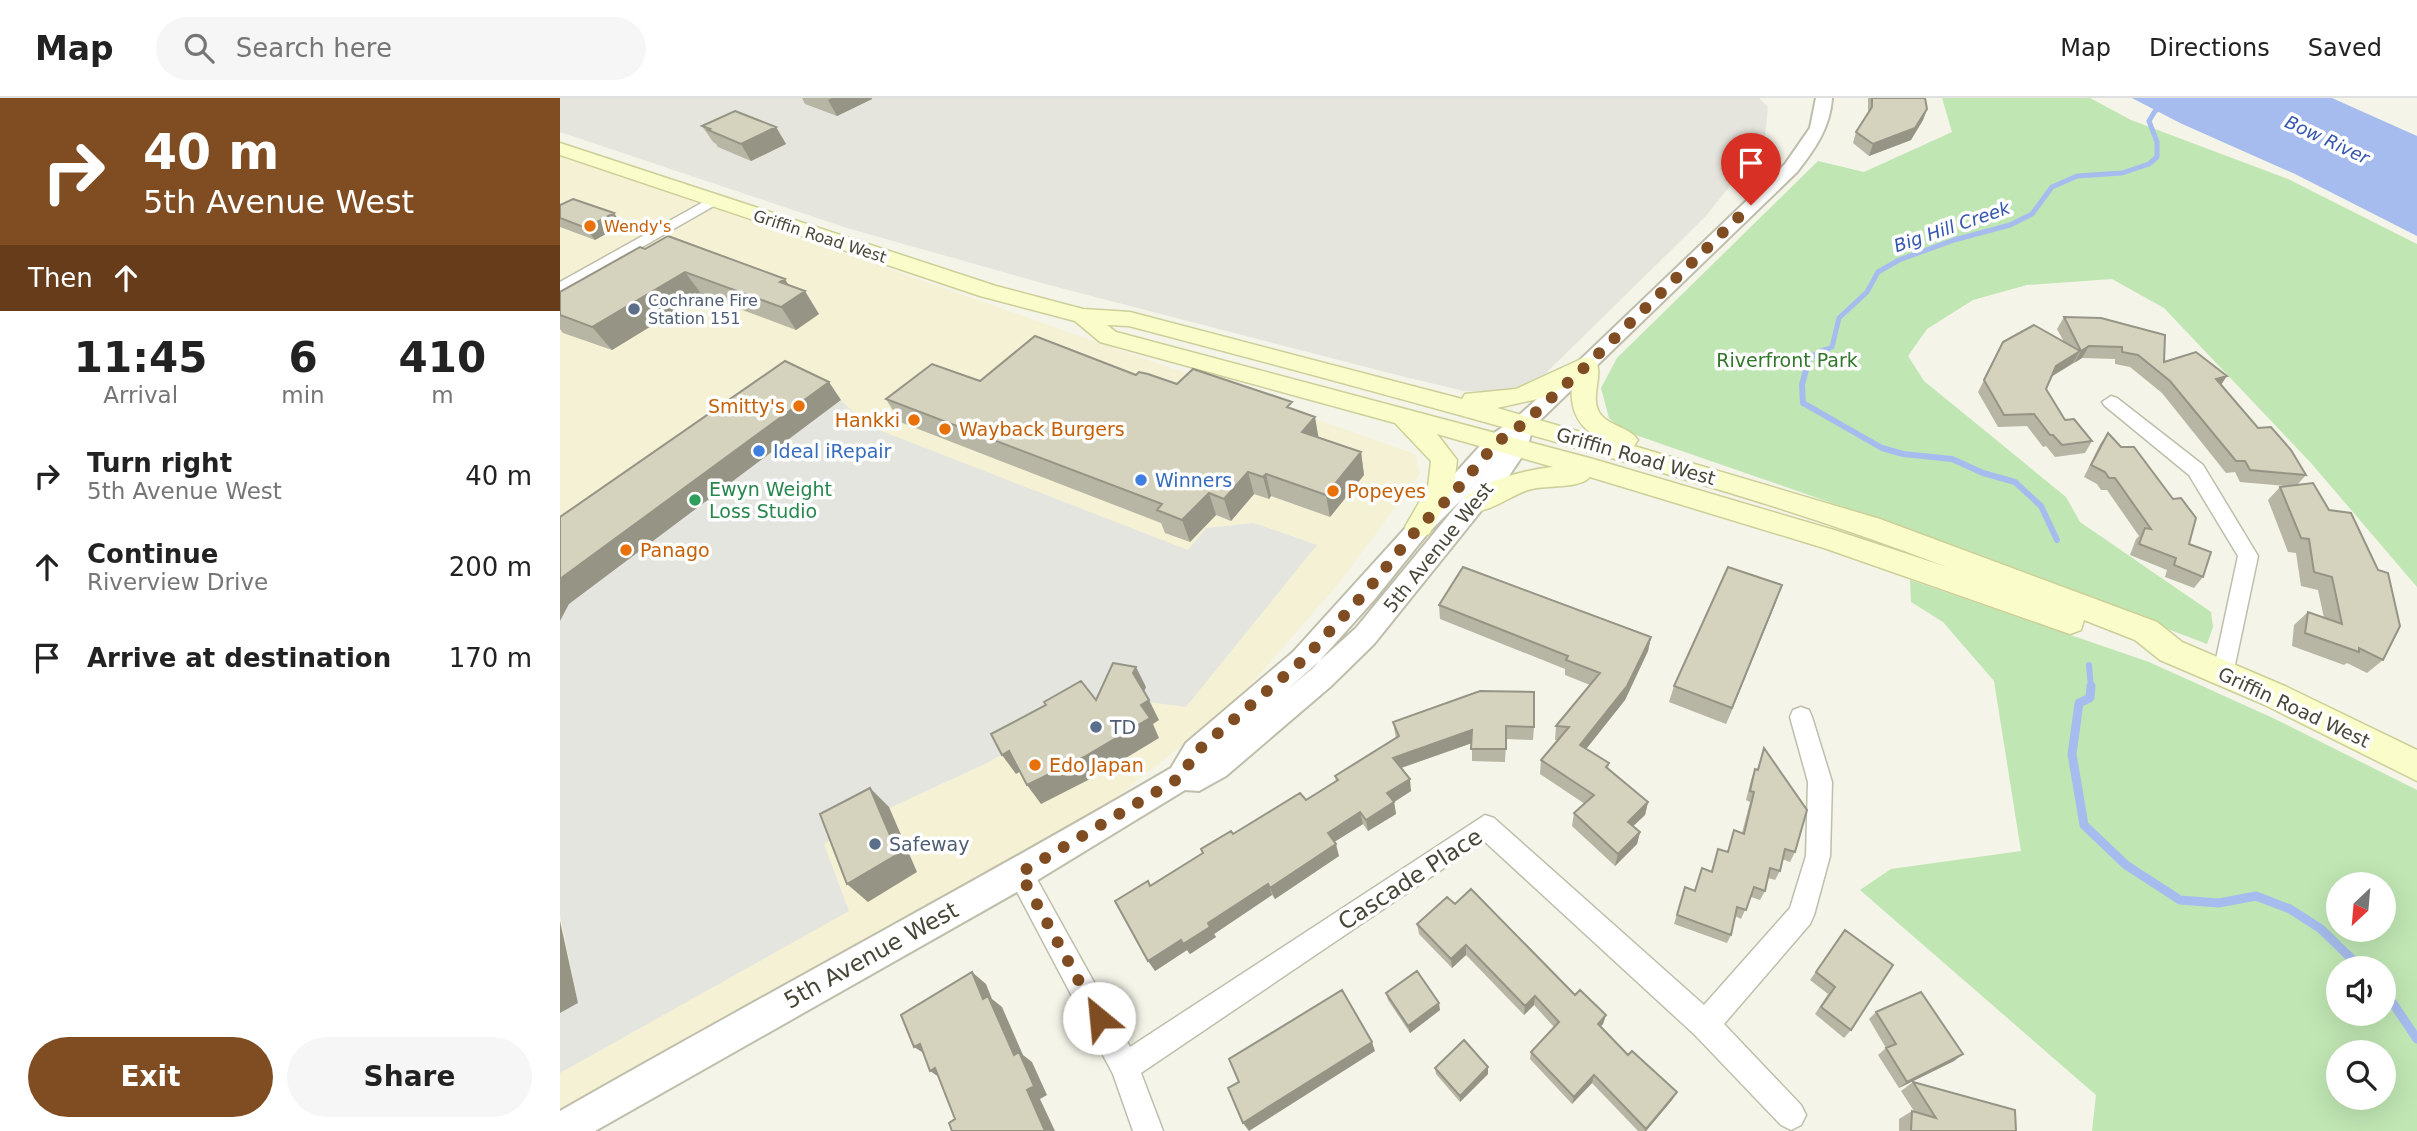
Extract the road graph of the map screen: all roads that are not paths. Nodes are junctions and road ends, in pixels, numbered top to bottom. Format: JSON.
{"nodes":[{"id":1,"x":1824,"y":98,"type":"edge"},
{"id":2,"x":560,"y":149,"type":"edge"},
{"id":3,"x":714,"y":200,"type":"junction"},
{"id":4,"x":560,"y":289,"type":"edge"},
{"id":5,"x":1083,"y":316,"type":"junction"},
{"id":6,"x":1587,"y":365,"type":"junction"},
{"id":7,"x":1416,"y":394,"type":"junction"},
{"id":8,"x":2111,"y":402,"type":"dead end"},
{"id":9,"x":1403,"y":418,"type":"junction"},
{"id":10,"x":1511,"y":439,"type":"junction"},
{"id":11,"x":1603,"y":473,"type":"junction"},
{"id":12,"x":1702,"y":474,"type":"junction"},
{"id":13,"x":1475,"y":503,"type":"junction"},
{"id":14,"x":1419,"y":527,"type":"junction"},
{"id":15,"x":2171,"y":651,"type":"junction"},
{"id":16,"x":2224,"y":673,"type":"junction"},
{"id":17,"x":1801,"y":717,"type":"dead end"},
{"id":18,"x":2417,"y":766,"type":"edge"},
{"id":19,"x":1181,"y":777,"type":"junction"},
{"id":20,"x":1020,"y":873,"type":"junction"},
{"id":21,"x":1705,"y":1025,"type":"junction"},
{"id":22,"x":1125,"y":1067,"type":"junction"},
{"id":23,"x":1791,"y":1115,"type":"dead end"},
{"id":24,"x":560,"y":1131,"type":"edge"},
{"id":25,"x":1148,"y":1131,"type":"edge"}],
"edges":[{"from":1,"to":6,"type":"street"},
{"from":2,"to":3,"type":"main road","name":"Griffin Road West"},
{"from":3,"to":4,"type":"street"},
{"from":3,"to":5,"type":"main road","name":"Griffin Road West"},
{"from":5,"to":7,"type":"main road","name":"Griffin Road West"},
{"from":5,"to":9,"type":"main road","name":"Griffin Road West"},
{"from":6,"to":7,"type":"main road"},
{"from":6,"to":10,"type":"street"},
{"from":6,"to":12,"type":"main road"},
{"from":7,"to":10,"type":"main road","name":"Griffin Road West"},
{"from":8,"to":16,"type":"street"},
{"from":9,"to":10,"type":"main road","name":"Griffin Road West"},
{"from":9,"to":14,"type":"main road"},
{"from":10,"to":11,"type":"main road","name":"Griffin Road West"},
{"from":10,"to":12,"type":"main road","name":"Griffin Road West"},
{"from":10,"to":13,"type":"street","name":"5th Avenue West"},
{"from":10,"to":14,"type":"street","name":"5th Avenue West"},
{"from":11,"to":13,"type":"main road"},
{"from":11,"to":15,"type":"main road","name":"Griffin Road West"},
{"from":12,"to":15,"type":"main road","name":"Griffin Road West"},
{"from":13,"to":19,"type":"street","name":"5th Avenue West"},
{"from":14,"to":19,"type":"street","name":"5th Avenue West"},
{"from":15,"to":16,"type":"main road","name":"Griffin Road West"},
{"from":16,"to":18,"type":"main road","name":"Griffin Road West"},
{"from":17,"to":21,"type":"street"},
{"from":19,"to":20,"type":"street","name":"5th Avenue West"},
{"from":20,"to":22,"type":"street"},
{"from":20,"to":24,"type":"street","name":"5th Avenue West"},
{"from":21,"to":22,"type":"street","name":"Cascade Place"},
{"from":21,"to":23,"type":"street","name":"Cascade Place"},
{"from":22,"to":25,"type":"street"}]}
